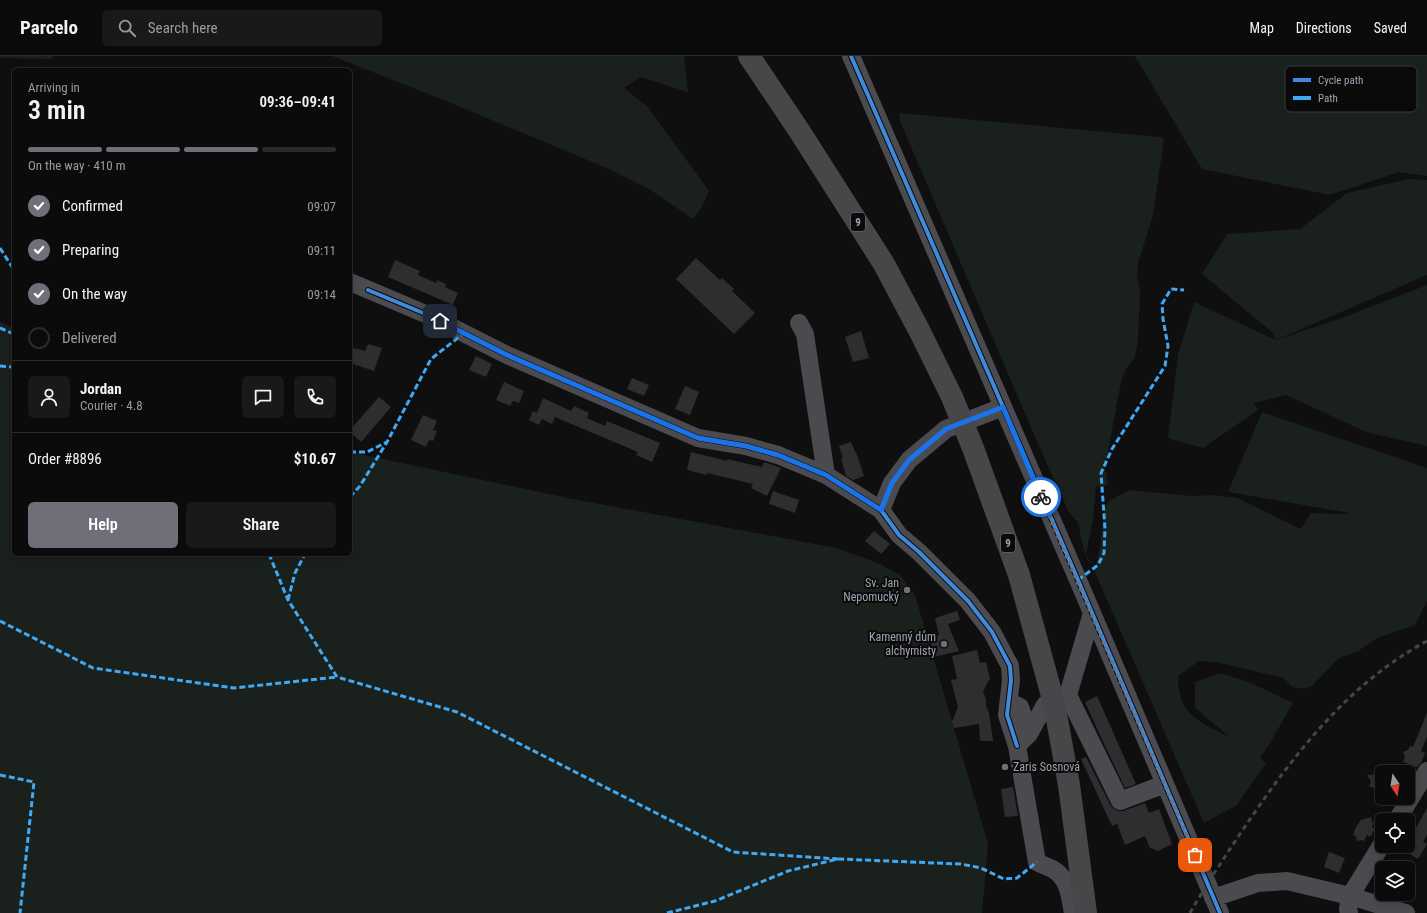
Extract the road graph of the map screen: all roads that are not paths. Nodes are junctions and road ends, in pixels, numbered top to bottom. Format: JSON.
{"nodes":[{"id":1,"x":749,"y":56,"type":"edge"},
{"id":2,"x":851,"y":56,"type":"edge"},
{"id":3,"x":352,"y":283,"type":"edge"},
{"id":4,"x":799,"y":323,"type":"dead end"},
{"id":5,"x":1003,"y":407,"type":"junction"},
{"id":6,"x":826,"y":475,"type":"junction"},
{"id":7,"x":881,"y":510,"type":"junction"},
{"id":8,"x":1092,"y":613,"type":"junction"},
{"id":9,"x":1036,"y":639,"type":"junction"},
{"id":10,"x":1045,"y":705,"type":"junction"},
{"id":11,"x":1023,"y":740,"type":"junction"},
{"id":12,"x":1427,"y":771,"type":"edge"},
{"id":13,"x":1164,"y":784,"type":"junction"},
{"id":14,"x":1401,"y":813,"type":"edge"},
{"id":15,"x":1377,"y":853,"type":"edge"},
{"id":16,"x":1216,"y":905,"type":"edge"},
{"id":17,"x":1350,"y":905,"type":"edge"},
{"id":18,"x":1074,"y":913,"type":"edge"},
{"id":19,"x":1086,"y":913,"type":"edge"},
{"id":20,"x":1406,"y":913,"type":"edge"}],
"edges":[{"from":1,"to":9,"type":"main road","number":"9"},
{"from":2,"to":5,"type":"street"},
{"from":3,"to":6,"type":"street"},
{"from":4,"to":6,"type":"street"},
{"from":5,"to":7,"type":"street"},
{"from":5,"to":8,"type":"street"},
{"from":6,"to":7,"type":"street"},
{"from":7,"to":11,"type":"street"},
{"from":8,"to":13,"type":"street"},
{"from":8,"to":13,"type":"street"},
{"from":9,"to":10,"type":"main road","number":"9"},
{"from":9,"to":19,"type":"main road","number":"9"},
{"from":10,"to":11,"type":"street"},
{"from":10,"to":18,"type":"main road","number":"9"},
{"from":11,"to":18,"type":"street"},
{"from":12,"to":14,"type":"street"},
{"from":13,"to":16,"type":"street"},
{"from":15,"to":17,"type":"street"},
{"from":16,"to":17,"type":"street"},
{"from":17,"to":20,"type":"street"}]}
